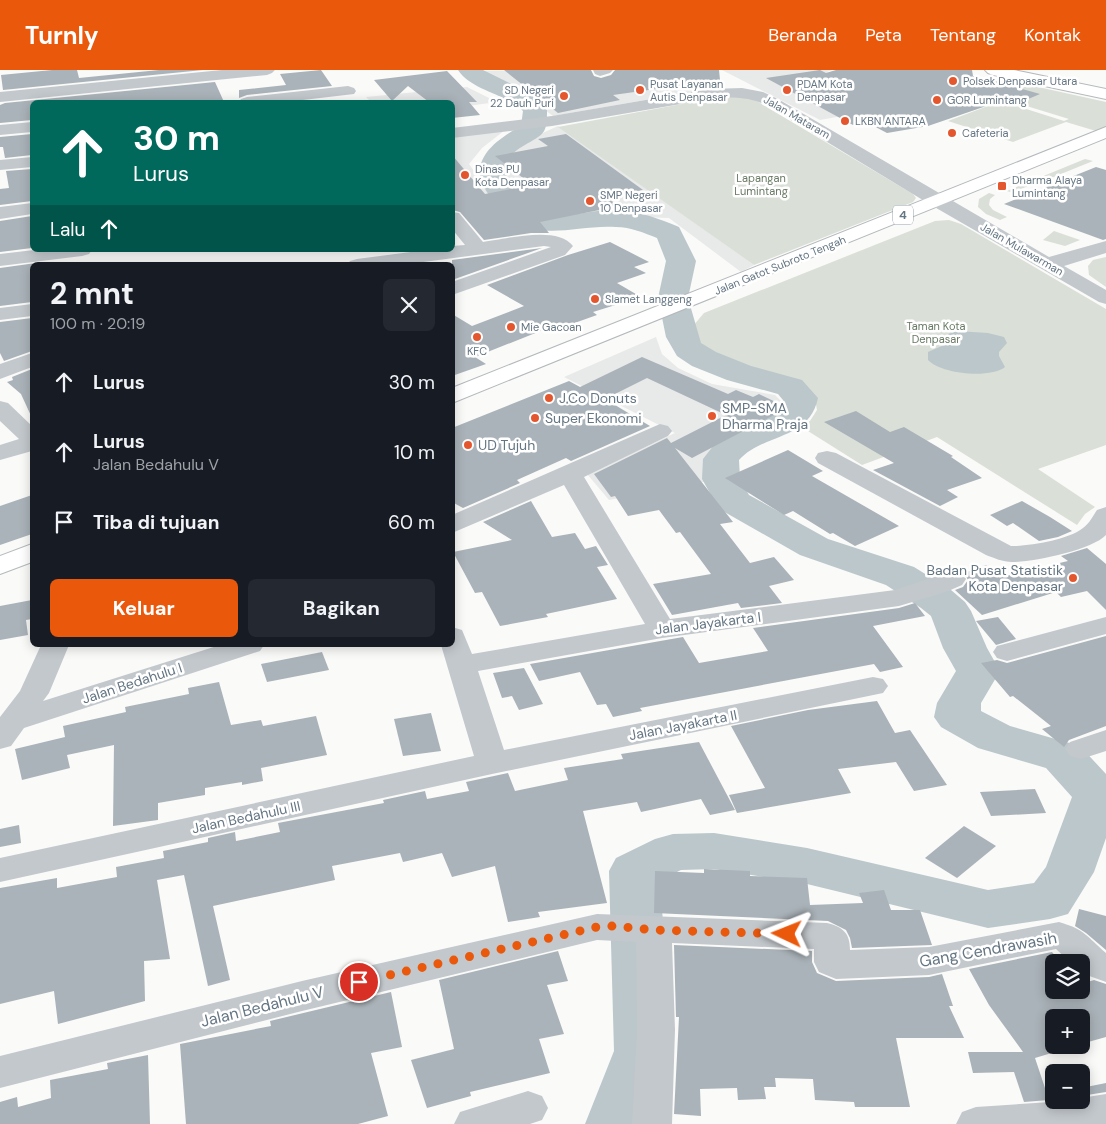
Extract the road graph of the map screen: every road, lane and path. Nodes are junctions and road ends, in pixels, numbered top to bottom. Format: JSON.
{"nodes":[{"id":1,"x":267,"y":70,"type":"edge"},
{"id":2,"x":993,"y":70,"type":"edge"},
{"id":3,"x":335,"y":76,"type":"dead end"},
{"id":4,"x":1106,"y":94,"type":"edge"},
{"id":5,"x":0,"y":97,"type":"edge"},
{"id":6,"x":352,"y":97,"type":"edge"},
{"id":7,"x":289,"y":100,"type":"edge"},
{"id":8,"x":30,"y":127,"type":"edge"},
{"id":9,"x":0,"y":130,"type":"edge"},
{"id":10,"x":1106,"y":132,"type":"edge"},
{"id":11,"x":455,"y":133,"type":"edge"},
{"id":12,"x":30,"y":162,"type":"edge"},
{"id":13,"x":0,"y":165,"type":"edge"},
{"id":14,"x":937,"y":201,"type":"junction"},
{"id":15,"x":30,"y":209,"type":"edge"},
{"id":16,"x":0,"y":214,"type":"edge"},
{"id":17,"x":455,"y":221,"type":"edge"},
{"id":18,"x":1106,"y":247,"type":"edge"},
{"id":19,"x":478,"y":248,"type":"junction"},
{"id":20,"x":455,"y":251,"type":"edge"},
{"id":21,"x":66,"y":252,"type":"edge"},
{"id":22,"x":450,"y":252,"type":"edge"},
{"id":23,"x":0,"y":260,"type":"edge"},
{"id":24,"x":378,"y":262,"type":"edge"},
{"id":25,"x":1048,"y":264,"type":"junction"},
{"id":26,"x":455,"y":288,"type":"edge"},
{"id":27,"x":1106,"y":298,"type":"edge"},
{"id":28,"x":30,"y":310,"type":"edge"},
{"id":29,"x":0,"y":314,"type":"edge"},
{"id":30,"x":30,"y":361,"type":"edge"},
{"id":31,"x":0,"y":372,"type":"edge"},
{"id":32,"x":455,"y":395,"type":"edge"},
{"id":33,"x":0,"y":408,"type":"edge"},
{"id":34,"x":660,"y":432,"type":"dead end"},
{"id":35,"x":30,"y":437,"type":"edge"},
{"id":36,"x":30,"y":444,"type":"edge"},
{"id":37,"x":0,"y":453,"type":"edge"},
{"id":38,"x":827,"y":458,"type":"dead end"},
{"id":39,"x":570,"y":474,"type":"junction"},
{"id":40,"x":455,"y":524,"type":"edge"},
{"id":41,"x":1104,"y":526,"type":"edge"},
{"id":42,"x":30,"y":553,"type":"edge"},
{"id":43,"x":0,"y":566,"type":"edge"},
{"id":44,"x":30,"y":567,"type":"edge"},
{"id":45,"x":0,"y":576,"type":"edge"},
{"id":46,"x":944,"y":583,"type":"dead end"},
{"id":47,"x":1106,"y":625,"type":"edge"},
{"id":48,"x":662,"y":629,"type":"junction"},
{"id":49,"x":455,"y":645,"type":"edge"},
{"id":50,"x":54,"y":647,"type":"edge"},
{"id":51,"x":244,"y":647,"type":"edge"},
{"id":52,"x":1007,"y":652,"type":"dead end"},
{"id":53,"x":462,"y":665,"type":"junction"},
{"id":54,"x":873,"y":686,"type":"dead end"},
{"id":55,"x":5,"y":721,"type":"edge"},
{"id":56,"x":492,"y":763,"type":"junction"},
{"id":57,"x":0,"y":870,"type":"edge"},
{"id":58,"x":637,"y":929,"type":"junction"},
{"id":59,"x":1106,"y":968,"type":"edge"},
{"id":60,"x":0,"y":1072,"type":"edge"},
{"id":61,"x":528,"y":1108,"type":"dead end"},
{"id":62,"x":1106,"y":1111,"type":"edge"},
{"id":63,"x":474,"y":1124,"type":"edge"},
{"id":64,"x":652,"y":1124,"type":"edge"},
{"id":65,"x":976,"y":1124,"type":"edge"}],
"edges":[{"from":1,"to":5,"type":"street"},
{"from":2,"to":4,"type":"main road"},
{"from":3,"to":6,"type":"street"},
{"from":6,"to":7,"type":"street"},
{"from":8,"to":9,"type":"street"},
{"from":10,"to":14,"type":"main road","name":"Jalan Gatot Subroto Tengah","number":"4"},
{"from":11,"to":14,"type":"street","name":"Jalan Mataram"},
{"from":12,"to":13,"type":"street"},
{"from":14,"to":25,"type":"street","name":"Jalan Mulawarman"},
{"from":14,"to":32,"type":"main road","name":"Jalan Gatot Subroto Tengah","number":"4"},
{"from":15,"to":16,"type":"street"},
{"from":17,"to":19,"type":"street"},
{"from":18,"to":25,"type":"street"},
{"from":19,"to":20,"type":"street"},
{"from":19,"to":26,"type":"street"},
{"from":21,"to":23,"type":"street"},
{"from":22,"to":24,"type":"street"},
{"from":25,"to":27,"type":"street","name":"Jalan Mulawarman"},
{"from":28,"to":29,"type":"street"},
{"from":30,"to":31,"type":"street"},
{"from":33,"to":35,"type":"street"},
{"from":34,"to":39,"type":"street"},
{"from":36,"to":37,"type":"street"},
{"from":38,"to":41,"type":"street"},
{"from":39,"to":40,"type":"street"},
{"from":39,"to":48,"type":"street"},
{"from":42,"to":43,"type":"main road"},
{"from":44,"to":45,"type":"main road"},
{"from":46,"to":48,"type":"street","name":"Jalan Jayakarta I"},
{"from":47,"to":52,"type":"street"},
{"from":48,"to":53,"type":"street","name":"Jalan Jayakarta I"},
{"from":49,"to":53,"type":"street"},
{"from":50,"to":55,"type":"street"},
{"from":51,"to":55,"type":"street","name":"Jalan Bedahulu I"},
{"from":53,"to":56,"type":"street"},
{"from":54,"to":56,"type":"street","name":"Jalan Jayakarta II"},
{"from":56,"to":57,"type":"street","name":"Jalan Bedahulu III"},
{"from":58,"to":59,"type":"street","name":"Gang Cendrawasih"},
{"from":58,"to":60,"type":"street","name":"Jalan Bedahulu V"},
{"from":58,"to":64,"type":"street"},
{"from":61,"to":63,"type":"street"},
{"from":62,"to":65,"type":"street"}]}
